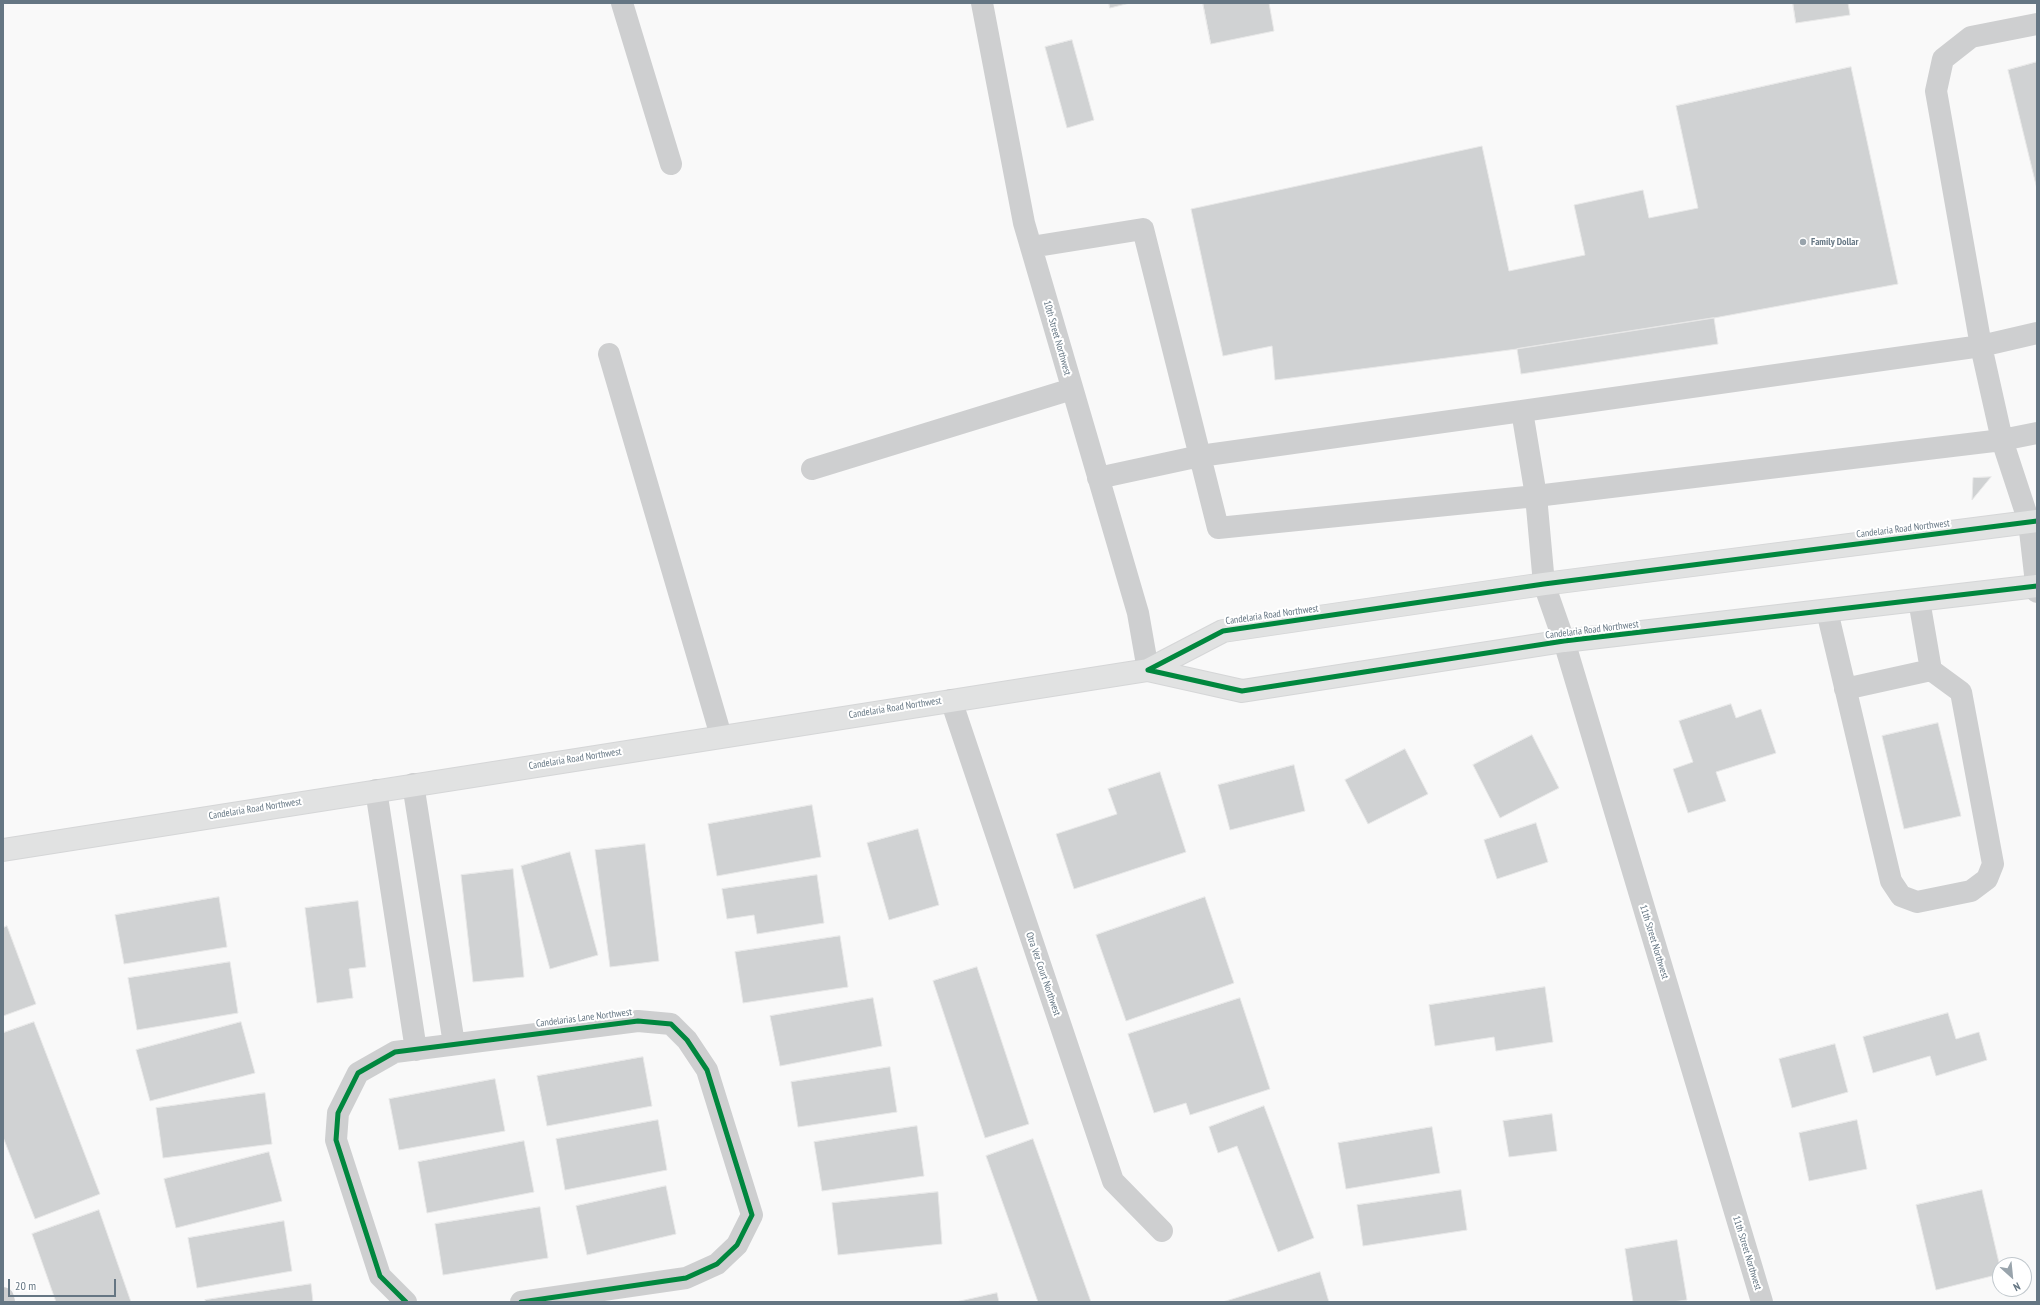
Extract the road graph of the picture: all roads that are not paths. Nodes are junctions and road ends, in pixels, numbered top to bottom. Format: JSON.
{"nodes":[{"id":1,"x":622,"y":3,"type":"edge"},
{"id":2,"x":982,"y":3,"type":"edge"},
{"id":3,"x":2037,"y":24,"type":"edge"},
{"id":4,"x":671,"y":164,"type":"dead end"},
{"id":5,"x":1031,"y":247,"type":"junction"},
{"id":6,"x":2037,"y":333,"type":"edge"},
{"id":7,"x":1980,"y":346,"type":"junction"},
{"id":8,"x":609,"y":354,"type":"dead end"},
{"id":9,"x":1072,"y":389,"type":"junction"},
{"id":10,"x":1522,"y":411,"type":"junction"},
{"id":11,"x":2037,"y":433,"type":"edge"},
{"id":12,"x":2002,"y":440,"type":"junction"},
{"id":13,"x":1200,"y":456,"type":"junction"},
{"id":14,"x":812,"y":469,"type":"dead end"},
{"id":15,"x":1098,"y":478,"type":"junction"},
{"id":16,"x":1536,"y":496,"type":"junction"},
{"id":17,"x":2033,"y":522,"type":"edge"},
{"id":18,"x":1544,"y":584,"type":"junction"},
{"id":19,"x":2037,"y":588,"type":"edge"},
{"id":20,"x":1919,"y":600,"type":"junction"},
{"id":21,"x":1827,"y":611,"type":"junction"},
{"id":22,"x":1564,"y":642,"type":"junction"},
{"id":23,"x":1148,"y":670,"type":"junction"},
{"id":24,"x":1931,"y":670,"type":"junction"},
{"id":25,"x":1845,"y":689,"type":"junction"},
{"id":26,"x":951,"y":700,"type":"junction"},
{"id":27,"x":721,"y":736,"type":"junction"},
{"id":28,"x":413,"y":784,"type":"junction"},
{"id":29,"x":376,"y":790,"type":"junction"},
{"id":30,"x":3,"y":850,"type":"edge"},
{"id":31,"x":454,"y":1044,"type":"junction"},
{"id":32,"x":416,"y":1050,"type":"junction"},
{"id":33,"x":1162,"y":1231,"type":"dead end"},
{"id":34,"x":3,"y":1298,"type":"edge"},
{"id":35,"x":4,"y":1302,"type":"edge"},
{"id":36,"x":406,"y":1302,"type":"edge"},
{"id":37,"x":521,"y":1302,"type":"edge"},
{"id":38,"x":1762,"y":1302,"type":"edge"}],
"edges":[{"from":1,"to":4,"type":"street"},
{"from":2,"to":5,"type":"street","name":"10th Street Northwest"},
{"from":3,"to":7,"type":"street"},
{"from":5,"to":9,"type":"street","name":"10th Street Northwest"},
{"from":5,"to":13,"type":"street"},
{"from":6,"to":7,"type":"street"},
{"from":7,"to":10,"type":"street"},
{"from":7,"to":12,"type":"street"},
{"from":8,"to":27,"type":"street"},
{"from":9,"to":14,"type":"street"},
{"from":9,"to":15,"type":"street","name":"10th Street Northwest"},
{"from":10,"to":13,"type":"street"},
{"from":10,"to":16,"type":"street","name":"11th Street Northwest"},
{"from":11,"to":12,"type":"street"},
{"from":12,"to":16,"type":"street"},
{"from":12,"to":17,"type":"street"},
{"from":13,"to":15,"type":"street"},
{"from":13,"to":16,"type":"street"},
{"from":15,"to":23,"type":"street","name":"10th Street Northwest"},
{"from":16,"to":18,"type":"street","name":"11th Street Northwest"},
{"from":17,"to":18,"type":"main road","name":"Candelaria Road Northwest"},
{"from":17,"to":19,"type":"street"},
{"from":18,"to":22,"type":"street","name":"11th Street Northwest"},
{"from":18,"to":23,"type":"main road","name":"Candelaria Road Northwest"},
{"from":19,"to":20,"type":"main road","name":"Candelaria Road Northwest"},
{"from":20,"to":21,"type":"main road","name":"Candelaria Road Northwest"},
{"from":20,"to":24,"type":"street"},
{"from":21,"to":22,"type":"main road","name":"Candelaria Road Northwest"},
{"from":21,"to":25,"type":"street"},
{"from":22,"to":23,"type":"main road","name":"Candelaria Road Northwest"},
{"from":22,"to":38,"type":"street","name":"11th Street Northwest"},
{"from":23,"to":26,"type":"main road","name":"Candelaria Road Northwest"},
{"from":24,"to":25,"type":"street"},
{"from":24,"to":25,"type":"street"},
{"from":26,"to":27,"type":"main road","name":"Candelaria Road Northwest"},
{"from":26,"to":33,"type":"street","name":"Otra Vez Court Northwest"},
{"from":27,"to":28,"type":"main road","name":"Candelaria Road Northwest"},
{"from":28,"to":29,"type":"main road","name":"Candelaria Road Northwest"},
{"from":28,"to":31,"type":"street"},
{"from":29,"to":30,"type":"main road","name":"Candelaria Road Northwest"},
{"from":29,"to":32,"type":"street"},
{"from":31,"to":32,"type":"street","name":"Candelarias Lane Northwest"},
{"from":31,"to":37,"type":"street","name":"Candelarias Lane Northwest"},
{"from":32,"to":36,"type":"street","name":"Candelarias Lane Northwest"},
{"from":34,"to":35,"type":"street"}]}
